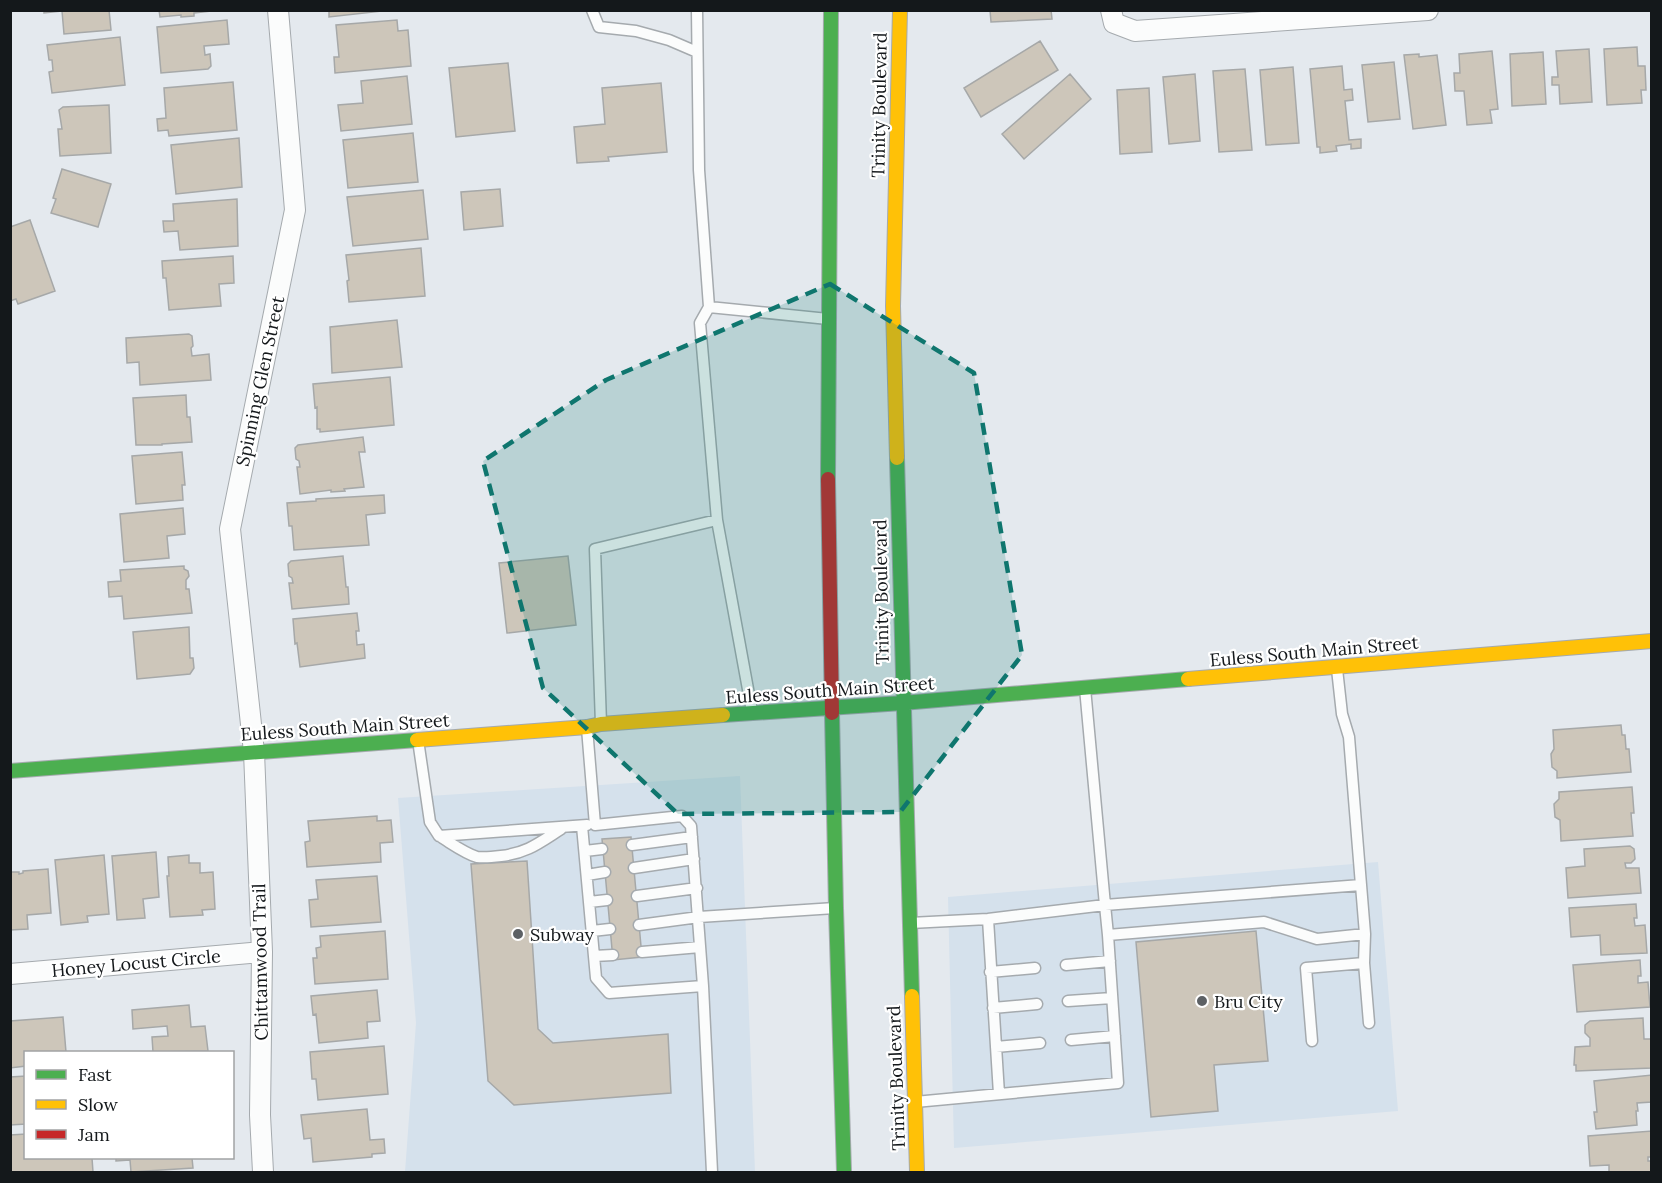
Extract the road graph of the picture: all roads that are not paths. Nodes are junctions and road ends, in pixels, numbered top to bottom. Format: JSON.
{"nodes":[{"id":1,"x":278,"y":10,"type":"edge"},
{"id":2,"x":592,"y":10,"type":"edge"},
{"id":3,"x":697,"y":10,"type":"edge"},
{"id":4,"x":831,"y":10,"type":"edge"},
{"id":5,"x":900,"y":10,"type":"edge"},
{"id":6,"x":1111,"y":10,"type":"edge"},
{"id":7,"x":1428,"y":10,"type":"edge"},
{"id":8,"x":697,"y":52,"type":"junction"},
{"id":9,"x":709,"y":308,"type":"junction"},
{"id":10,"x":829,"y":319,"type":"junction"},
{"id":11,"x":717,"y":520,"type":"junction"},
{"id":12,"x":1652,"y":641,"type":"edge"},
{"id":13,"x":1337,"y":668,"type":"junction"},
{"id":14,"x":1085,"y":688,"type":"junction"},
{"id":15,"x":902,"y":703,"type":"junction"},
{"id":16,"x":833,"y":708,"type":"junction"},
{"id":17,"x":752,"y":714,"type":"junction"},
{"id":18,"x":594,"y":726,"type":"junction"},
{"id":19,"x":418,"y":740,"type":"junction"},
{"id":20,"x":254,"y":752,"type":"junction"},
{"id":21,"x":10,"y":771,"type":"edge"},
{"id":22,"x":595,"y":825,"type":"junction"},
{"id":23,"x":582,"y":826,"type":"junction"},
{"id":24,"x":564,"y":828,"type":"junction"},
{"id":25,"x":439,"y":836,"type":"junction"},
{"id":26,"x":693,"y":837,"type":"junction"},
{"id":27,"x":632,"y":844,"type":"dead end"},
{"id":28,"x":602,"y":849,"type":"dead end"},
{"id":29,"x":585,"y":851,"type":"junction"},
{"id":30,"x":694,"y":859,"type":"junction"},
{"id":31,"x":634,"y":868,"type":"dead end"},
{"id":32,"x":605,"y":872,"type":"dead end"},
{"id":33,"x":587,"y":875,"type":"junction"},
{"id":34,"x":1362,"y":885,"type":"junction"},
{"id":35,"x":697,"y":888,"type":"junction"},
{"id":36,"x":637,"y":896,"type":"dead end"},
{"id":37,"x":607,"y":900,"type":"dead end"},
{"id":38,"x":589,"y":902,"type":"junction"},
{"id":39,"x":1105,"y":905,"type":"junction"},
{"id":40,"x":836,"y":908,"type":"junction"},
{"id":41,"x":699,"y":917,"type":"junction"},
{"id":42,"x":988,"y":919,"type":"junction"},
{"id":43,"x":909,"y":923,"type":"junction"},
{"id":44,"x":639,"y":925,"type":"dead end"},
{"id":45,"x":610,"y":929,"type":"dead end"},
{"id":46,"x":592,"y":931,"type":"junction"},
{"id":47,"x":1365,"y":934,"type":"junction"},
{"id":48,"x":1108,"y":935,"type":"junction"},
{"id":49,"x":700,"y":947,"type":"junction"},
{"id":50,"x":262,"y":952,"type":"junction"},
{"id":51,"x":642,"y":952,"type":"dead end"},
{"id":52,"x":613,"y":955,"type":"dead end"},
{"id":53,"x":594,"y":957,"type":"junction"},
{"id":54,"x":1110,"y":961,"type":"junction"},
{"id":55,"x":1364,"y":963,"type":"junction"},
{"id":56,"x":1066,"y":965,"type":"dead end"},
{"id":57,"x":1035,"y":968,"type":"dead end"},
{"id":58,"x":990,"y":972,"type":"junction"},
{"id":59,"x":10,"y":974,"type":"edge"},
{"id":60,"x":704,"y":986,"type":"junction"},
{"id":61,"x":1112,"y":998,"type":"junction"},
{"id":62,"x":1068,"y":1001,"type":"dead end"},
{"id":63,"x":1037,"y":1004,"type":"dead end"},
{"id":64,"x":993,"y":1008,"type":"junction"},
{"id":65,"x":1369,"y":1023,"type":"dead end"},
{"id":66,"x":1115,"y":1036,"type":"junction"},
{"id":67,"x":1071,"y":1040,"type":"dead end"},
{"id":68,"x":1312,"y":1041,"type":"dead end"},
{"id":69,"x":1040,"y":1043,"type":"dead end"},
{"id":70,"x":996,"y":1047,"type":"junction"},
{"id":71,"x":999,"y":1094,"type":"junction"},
{"id":72,"x":915,"y":1102,"type":"junction"},
{"id":73,"x":263,"y":1173,"type":"edge"},
{"id":74,"x":712,"y":1173,"type":"edge"},
{"id":75,"x":844,"y":1173,"type":"edge"},
{"id":76,"x":917,"y":1173,"type":"edge"}],
"edges":[{"from":1,"to":20,"type":"street","name":"Spinning Glen Street"},
{"from":2,"to":8,"type":"lane"},
{"from":3,"to":8,"type":"lane"},
{"from":4,"to":10,"type":"main road"},
{"from":5,"to":15,"type":"main road","name":"Trinity Boulevard"},
{"from":6,"to":7,"type":"street"},
{"from":8,"to":9,"type":"lane"},
{"from":9,"to":10,"type":"lane"},
{"from":9,"to":11,"type":"lane"},
{"from":10,"to":16,"type":"main road"},
{"from":11,"to":17,"type":"lane"},
{"from":11,"to":18,"type":"lane"},
{"from":12,"to":13,"type":"main road","name":"Euless South Main Street"},
{"from":13,"to":14,"type":"main road","name":"Euless South Main Street"},
{"from":13,"to":34,"type":"lane"},
{"from":14,"to":15,"type":"main road","name":"Euless South Main Street"},
{"from":14,"to":39,"type":"lane"},
{"from":15,"to":16,"type":"main road","name":"Euless South Main Street"},
{"from":15,"to":43,"type":"main road","name":"Trinity Boulevard"},
{"from":16,"to":17,"type":"main road","name":"Euless South Main Street"},
{"from":16,"to":40,"type":"main road"},
{"from":17,"to":18,"type":"main road","name":"Euless South Main Street"},
{"from":18,"to":19,"type":"main road","name":"Euless South Main Street"},
{"from":18,"to":22,"type":"lane"},
{"from":19,"to":20,"type":"main road","name":"Euless South Main Street"},
{"from":19,"to":25,"type":"lane"},
{"from":20,"to":21,"type":"main road","name":"Euless South Main Street"},
{"from":20,"to":50,"type":"street","name":"Chittamwood Trail"},
{"from":22,"to":23,"type":"lane"},
{"from":22,"to":26,"type":"lane"},
{"from":23,"to":24,"type":"lane"},
{"from":23,"to":29,"type":"lane"},
{"from":24,"to":25,"type":"lane"},
{"from":24,"to":25,"type":"lane"},
{"from":26,"to":27,"type":"lane"},
{"from":26,"to":30,"type":"lane"},
{"from":28,"to":29,"type":"lane"},
{"from":29,"to":33,"type":"lane"},
{"from":30,"to":31,"type":"lane"},
{"from":30,"to":35,"type":"lane"},
{"from":32,"to":33,"type":"lane"},
{"from":33,"to":38,"type":"lane"},
{"from":34,"to":39,"type":"lane"},
{"from":34,"to":47,"type":"lane"},
{"from":35,"to":36,"type":"lane"},
{"from":35,"to":41,"type":"lane"},
{"from":37,"to":38,"type":"lane"},
{"from":38,"to":46,"type":"lane"},
{"from":39,"to":42,"type":"lane"},
{"from":39,"to":48,"type":"lane"},
{"from":40,"to":41,"type":"lane"},
{"from":40,"to":75,"type":"main road"},
{"from":41,"to":44,"type":"lane"},
{"from":41,"to":49,"type":"lane"},
{"from":42,"to":43,"type":"lane"},
{"from":42,"to":58,"type":"lane"},
{"from":43,"to":72,"type":"main road","name":"Trinity Boulevard"},
{"from":45,"to":46,"type":"lane"},
{"from":46,"to":53,"type":"lane"},
{"from":47,"to":48,"type":"lane"},
{"from":47,"to":55,"type":"lane"},
{"from":48,"to":54,"type":"lane"},
{"from":49,"to":51,"type":"lane"},
{"from":49,"to":60,"type":"lane"},
{"from":50,"to":59,"type":"street","name":"Honey Locust Circle"},
{"from":50,"to":73,"type":"street","name":"Chittamwood Trail"},
{"from":52,"to":53,"type":"lane"},
{"from":53,"to":60,"type":"lane"},
{"from":54,"to":56,"type":"lane"},
{"from":54,"to":61,"type":"lane"},
{"from":55,"to":65,"type":"lane"},
{"from":55,"to":68,"type":"lane"},
{"from":57,"to":58,"type":"lane"},
{"from":58,"to":64,"type":"lane"},
{"from":60,"to":74,"type":"lane"},
{"from":61,"to":62,"type":"lane"},
{"from":61,"to":66,"type":"lane"},
{"from":63,"to":64,"type":"lane"},
{"from":64,"to":70,"type":"lane"},
{"from":66,"to":67,"type":"lane"},
{"from":66,"to":71,"type":"lane"},
{"from":69,"to":70,"type":"lane"},
{"from":70,"to":71,"type":"lane"},
{"from":71,"to":72,"type":"lane"},
{"from":72,"to":76,"type":"main road","name":"Trinity Boulevard"}]}
